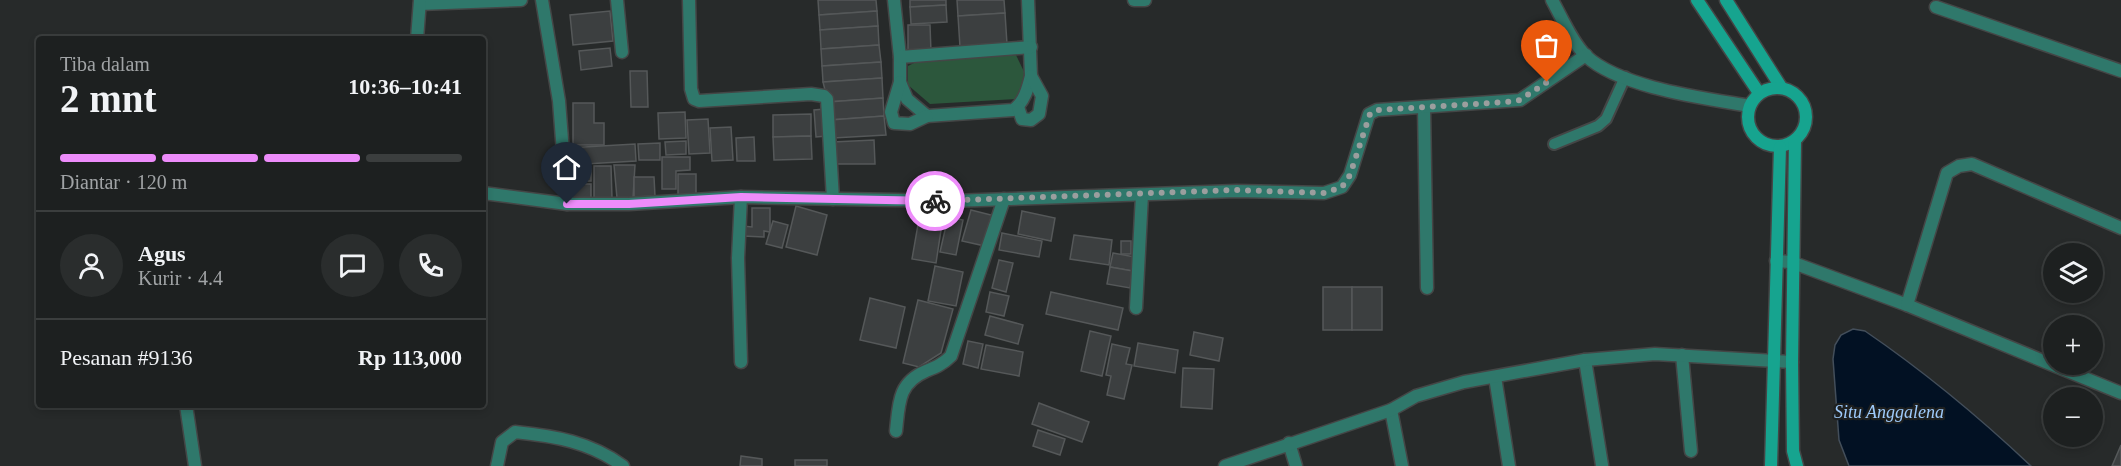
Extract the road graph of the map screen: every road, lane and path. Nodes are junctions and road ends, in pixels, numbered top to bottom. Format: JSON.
{"nodes":[{"id":1,"x":521,"y":0,"type":"edge"},
{"id":2,"x":542,"y":0,"type":"edge"},
{"id":3,"x":617,"y":0,"type":"edge"},
{"id":4,"x":689,"y":0,"type":"edge"},
{"id":5,"x":894,"y":0,"type":"edge"},
{"id":6,"x":1028,"y":0,"type":"edge"},
{"id":7,"x":1134,"y":0,"type":"edge"},
{"id":8,"x":1145,"y":0,"type":"edge"},
{"id":9,"x":1552,"y":0,"type":"edge"},
{"id":10,"x":1697,"y":0,"type":"edge"},
{"id":11,"x":1726,"y":0,"type":"edge"},
{"id":12,"x":420,"y":2,"type":"edge"},
{"id":13,"x":1936,"y":7,"type":"dead end"},
{"id":14,"x":417,"y":36,"type":"edge"},
{"id":15,"x":1031,"y":47,"type":"junction"},
{"id":16,"x":622,"y":52,"type":"dead end"},
{"id":17,"x":1586,"y":55,"type":"junction"},
{"id":18,"x":900,"y":57,"type":"junction"},
{"id":19,"x":2121,"y":71,"type":"edge"},
{"id":20,"x":1031,"y":75,"type":"junction"},
{"id":21,"x":1625,"y":78,"type":"junction"},
{"id":22,"x":900,"y":82,"type":"junction"},
{"id":23,"x":1781,"y":87,"type":"junction"},
{"id":24,"x":1759,"y":93,"type":"junction"},
{"id":25,"x":1750,"y":106,"type":"junction"},
{"id":26,"x":1018,"y":107,"type":"junction"},
{"id":27,"x":1424,"y":108,"type":"junction"},
{"id":28,"x":927,"y":116,"type":"junction"},
{"id":29,"x":1795,"y":141,"type":"junction"},
{"id":30,"x":1554,"y":144,"type":"dead end"},
{"id":31,"x":1780,"y":147,"type":"junction"},
{"id":32,"x":486,"y":193,"type":"edge"},
{"id":33,"x":1142,"y":195,"type":"junction"},
{"id":34,"x":741,"y":197,"type":"junction"},
{"id":35,"x":833,"y":198,"type":"junction"},
{"id":36,"x":1004,"y":199,"type":"junction"},
{"id":37,"x":567,"y":204,"type":"junction"},
{"id":38,"x":2121,"y":228,"type":"edge"},
{"id":39,"x":1776,"y":261,"type":"junction"},
{"id":40,"x":1791,"y":262,"type":"junction"},
{"id":41,"x":1427,"y":288,"type":"dead end"},
{"id":42,"x":1907,"y":305,"type":"junction"},
{"id":43,"x":1136,"y":308,"type":"dead end"},
{"id":44,"x":1682,"y":355,"type":"junction"},
{"id":45,"x":1585,"y":360,"type":"junction"},
{"id":46,"x":1772,"y":361,"type":"junction"},
{"id":47,"x":741,"y":362,"type":"dead end"},
{"id":48,"x":1792,"y":362,"type":"junction"},
{"id":49,"x":1495,"y":377,"type":"junction"},
{"id":50,"x":2121,"y":393,"type":"edge"},
{"id":51,"x":186,"y":408,"type":"edge"},
{"id":52,"x":1391,"y":410,"type":"junction"},
{"id":53,"x":896,"y":431,"type":"dead end"},
{"id":54,"x":1289,"y":442,"type":"junction"},
{"id":55,"x":1691,"y":451,"type":"dead end"},
{"id":56,"x":1602,"y":465,"type":"edge"},
{"id":57,"x":195,"y":466,"type":"edge"},
{"id":58,"x":497,"y":466,"type":"edge"},
{"id":59,"x":623,"y":466,"type":"edge"},
{"id":60,"x":1225,"y":466,"type":"edge"},
{"id":61,"x":1296,"y":466,"type":"edge"},
{"id":62,"x":1402,"y":466,"type":"edge"},
{"id":63,"x":1509,"y":466,"type":"edge"},
{"id":64,"x":1771,"y":466,"type":"edge"},
{"id":65,"x":1797,"y":466,"type":"edge"}],
"edges":[{"from":1,"to":12,"type":"street"},
{"from":2,"to":37,"type":"street"},
{"from":3,"to":16,"type":"street"},
{"from":4,"to":35,"type":"street"},
{"from":5,"to":18,"type":"street"},
{"from":6,"to":15,"type":"street"},
{"from":7,"to":8,"type":"street"},
{"from":9,"to":17,"type":"street"},
{"from":10,"to":24,"type":"street"},
{"from":11,"to":23,"type":"street"},
{"from":12,"to":14,"type":"street"},
{"from":13,"to":19,"type":"street"},
{"from":15,"to":18,"type":"street"},
{"from":15,"to":20,"type":"street"},
{"from":17,"to":21,"type":"street"},
{"from":17,"to":27,"type":"street"},
{"from":18,"to":22,"type":"street"},
{"from":20,"to":26,"type":"street"},
{"from":20,"to":26,"type":"street"},
{"from":21,"to":25,"type":"street"},
{"from":21,"to":30,"type":"lane"},
{"from":22,"to":28,"type":"street"},
{"from":22,"to":28,"type":"street"},
{"from":23,"to":24,"type":"street"},
{"from":23,"to":29,"type":"street"},
{"from":24,"to":25,"type":"street"},
{"from":25,"to":31,"type":"street"},
{"from":26,"to":28,"type":"street"},
{"from":27,"to":33,"type":"street"},
{"from":27,"to":41,"type":"street"},
{"from":29,"to":31,"type":"street"},
{"from":29,"to":40,"type":"street"},
{"from":31,"to":39,"type":"street"},
{"from":32,"to":37,"type":"street"},
{"from":33,"to":36,"type":"street"},
{"from":33,"to":43,"type":"street"},
{"from":34,"to":35,"type":"street"},
{"from":34,"to":37,"type":"street"},
{"from":34,"to":47,"type":"street"},
{"from":35,"to":36,"type":"street"},
{"from":36,"to":53,"type":"street"},
{"from":38,"to":42,"type":"street"},
{"from":39,"to":40,"type":"street"},
{"from":39,"to":46,"type":"street"},
{"from":40,"to":42,"type":"street"},
{"from":40,"to":48,"type":"street"},
{"from":42,"to":50,"type":"street"},
{"from":44,"to":45,"type":"street"},
{"from":44,"to":46,"type":"street"},
{"from":44,"to":55,"type":"street"},
{"from":45,"to":49,"type":"street"},
{"from":45,"to":56,"type":"street"},
{"from":46,"to":48,"type":"street"},
{"from":46,"to":64,"type":"street"},
{"from":48,"to":65,"type":"street"},
{"from":49,"to":52,"type":"street"},
{"from":49,"to":63,"type":"street"},
{"from":51,"to":57,"type":"street"},
{"from":52,"to":54,"type":"street"},
{"from":52,"to":62,"type":"street"},
{"from":54,"to":60,"type":"street"},
{"from":54,"to":61,"type":"street"},
{"from":58,"to":59,"type":"street"}]}
